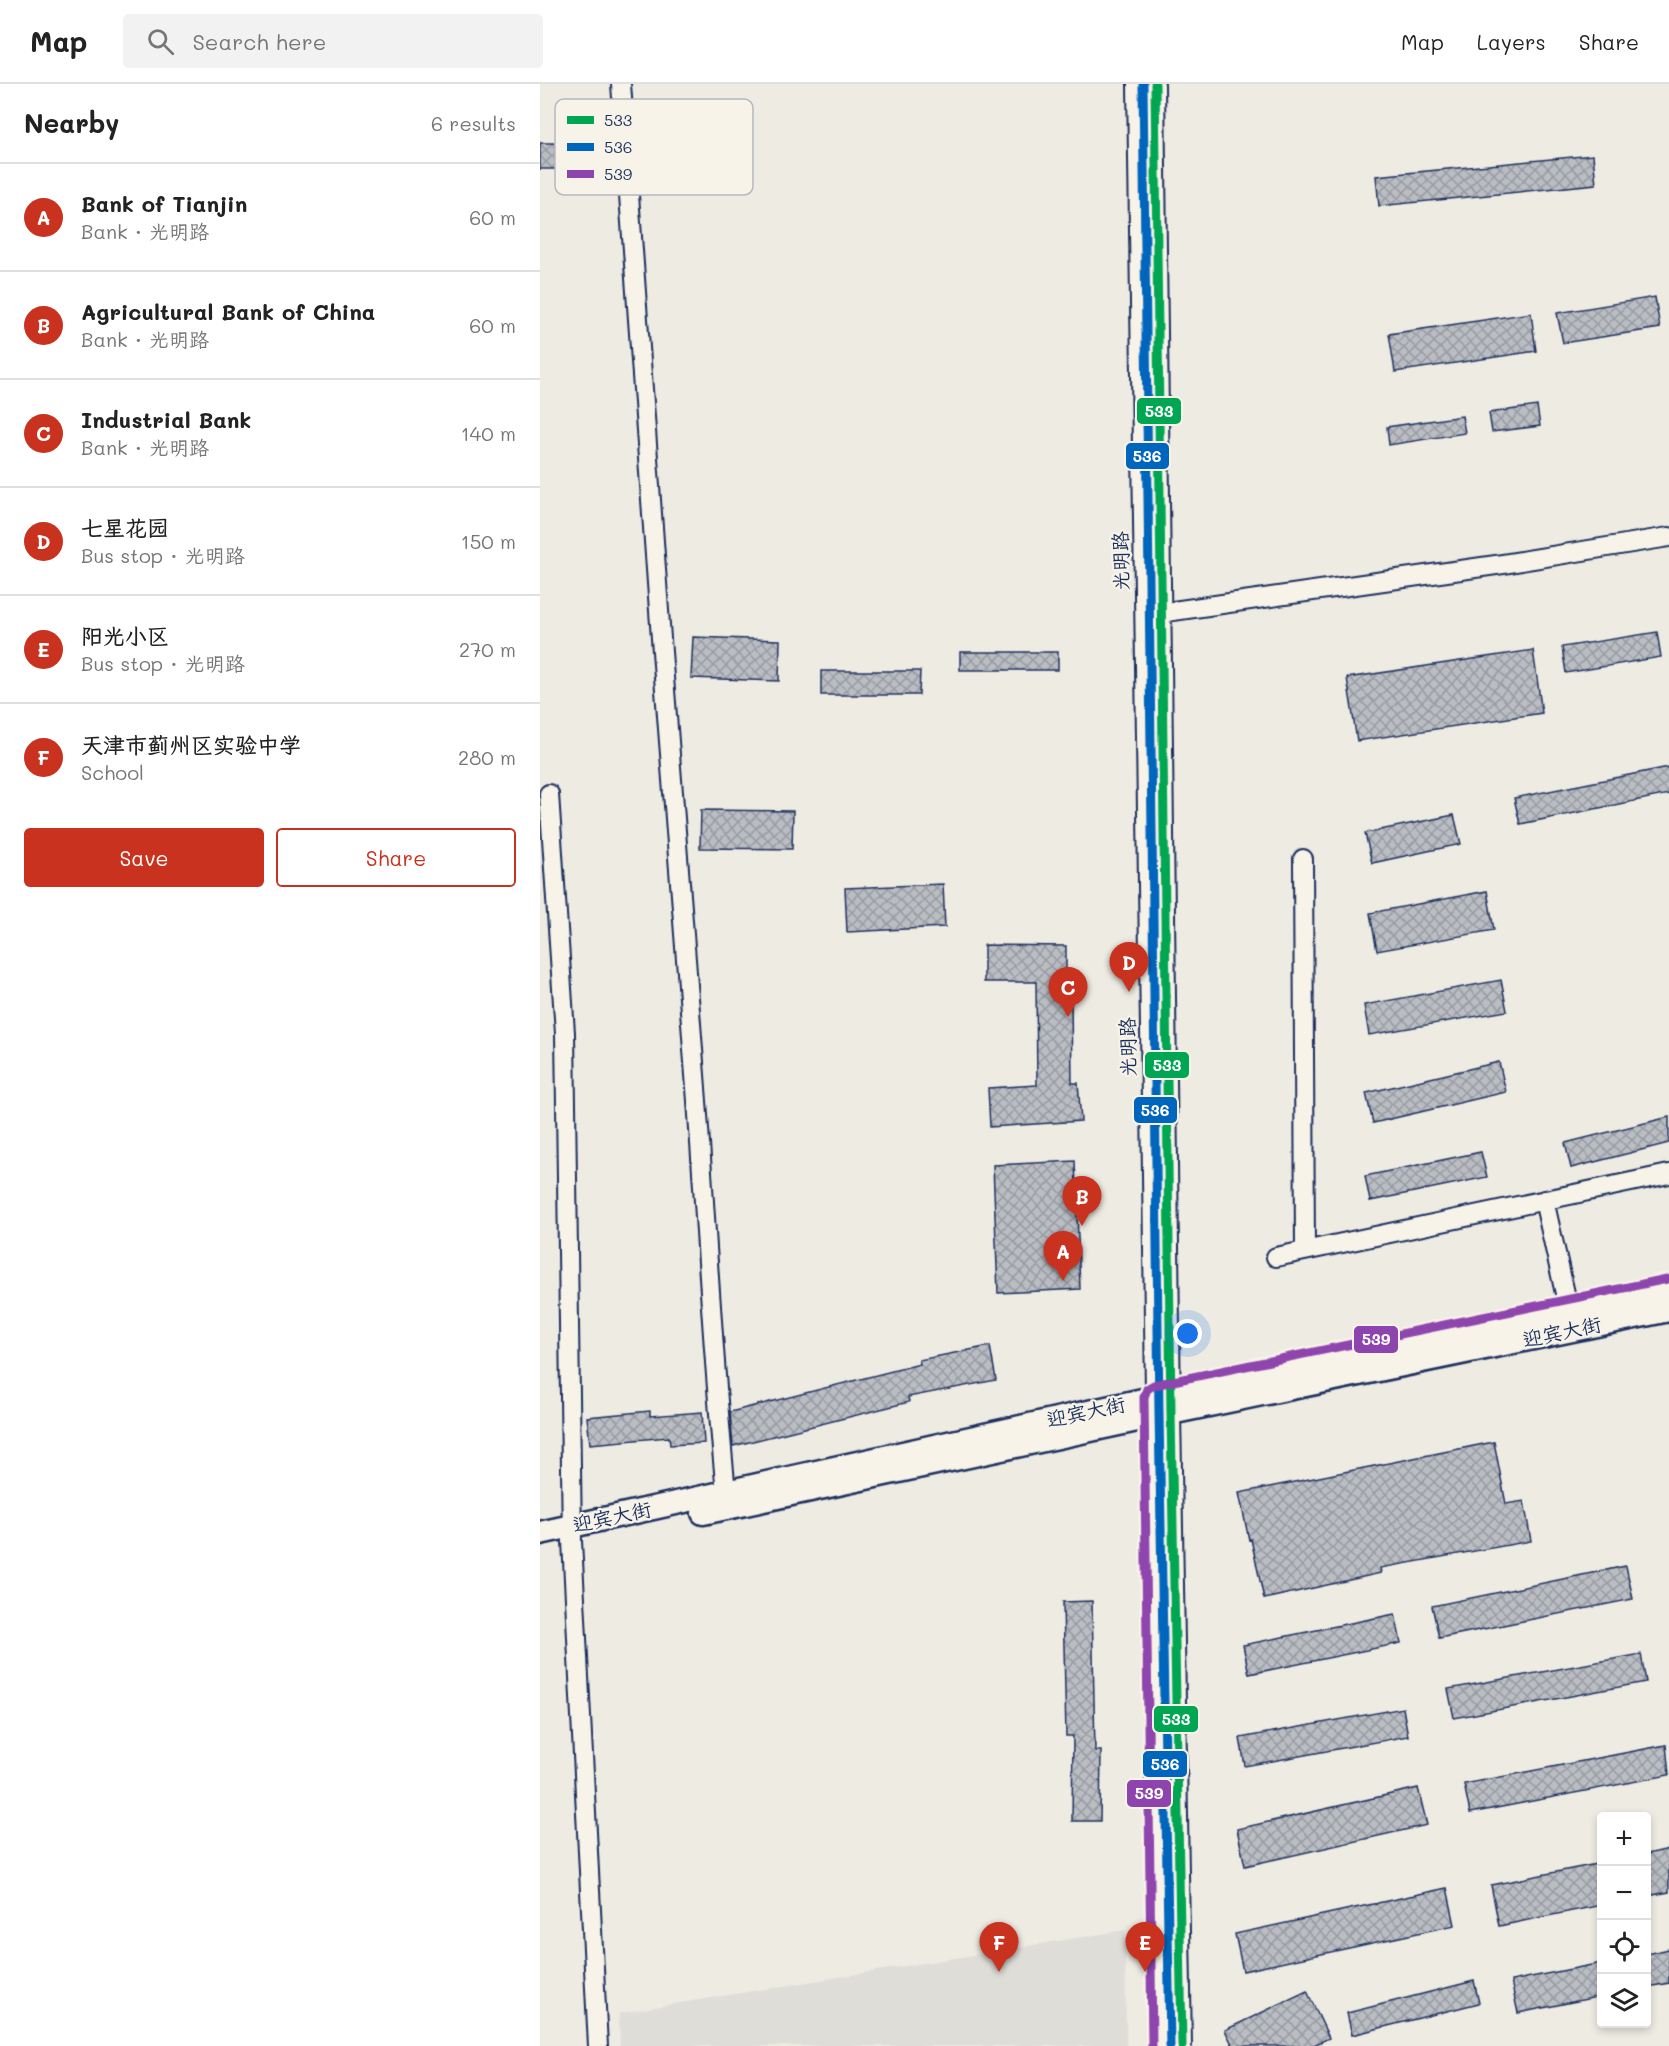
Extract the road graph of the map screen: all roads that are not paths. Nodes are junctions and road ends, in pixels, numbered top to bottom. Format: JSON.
{"nodes":[{"id":1,"x":621,"y":84,"type":"edge"},
{"id":2,"x":1137,"y":84,"type":"edge"},
{"id":3,"x":1155,"y":84,"type":"edge"},
{"id":4,"x":622,"y":99,"type":"edge"},
{"id":5,"x":628,"y":195,"type":"edge"},
{"id":6,"x":1669,"y":537,"type":"edge"},
{"id":7,"x":1163,"y":613,"type":"junction"},
{"id":8,"x":1144,"y":615,"type":"junction"},
{"id":9,"x":549,"y":794,"type":"dead end"},
{"id":10,"x":1303,"y":859,"type":"dead end"},
{"id":11,"x":1669,"y":1174,"type":"edge"},
{"id":12,"x":1544,"y":1200,"type":"junction"},
{"id":13,"x":1305,"y":1251,"type":"junction"},
{"id":14,"x":1276,"y":1257,"type":"dead end"},
{"id":15,"x":1669,"y":1291,"type":"edge"},
{"id":16,"x":1669,"y":1310,"type":"edge"},
{"id":17,"x":1569,"y":1311,"type":"junction"},
{"id":18,"x":1163,"y":1405,"type":"junction"},
{"id":19,"x":726,"y":1492,"type":"junction"},
{"id":20,"x":540,"y":1533,"type":"edge"},
{"id":21,"x":572,"y":1534,"type":"junction"},
{"id":22,"x":540,"y":1548,"type":"edge"},
{"id":23,"x":598,"y":2046,"type":"edge"},
{"id":24,"x":1164,"y":2046,"type":"edge"},
{"id":25,"x":1182,"y":2046,"type":"edge"}],
"edges":[{"from":1,"to":4,"type":"street"},
{"from":2,"to":8,"type":"street","name":"光明路"},
{"from":3,"to":7,"type":"street","name":"光明路"},
{"from":5,"to":19,"type":"street"},
{"from":6,"to":7,"type":"street"},
{"from":7,"to":8,"type":"street"},
{"from":7,"to":18,"type":"street","name":"光明路"},
{"from":8,"to":18,"type":"street","name":"光明路"},
{"from":9,"to":21,"type":"street"},
{"from":10,"to":13,"type":"street"},
{"from":11,"to":12,"type":"street"},
{"from":12,"to":13,"type":"street"},
{"from":12,"to":17,"type":"street"},
{"from":13,"to":14,"type":"street"},
{"from":15,"to":17,"type":"main road","name":"迎宾大街"},
{"from":16,"to":18,"type":"main road","name":"迎宾大街"},
{"from":17,"to":18,"type":"main road","name":"迎宾大街"},
{"from":18,"to":19,"type":"main road","name":"迎宾大街"},
{"from":18,"to":21,"type":"main road","name":"迎宾大街"},
{"from":18,"to":24,"type":"street","name":"光明路"},
{"from":18,"to":25,"type":"street","name":"光明路"},
{"from":19,"to":21,"type":"main road","name":"迎宾大街"},
{"from":20,"to":21,"type":"main road","name":"迎宾大街"},
{"from":21,"to":22,"type":"main road","name":"迎宾大街"},
{"from":21,"to":23,"type":"street"}]}
